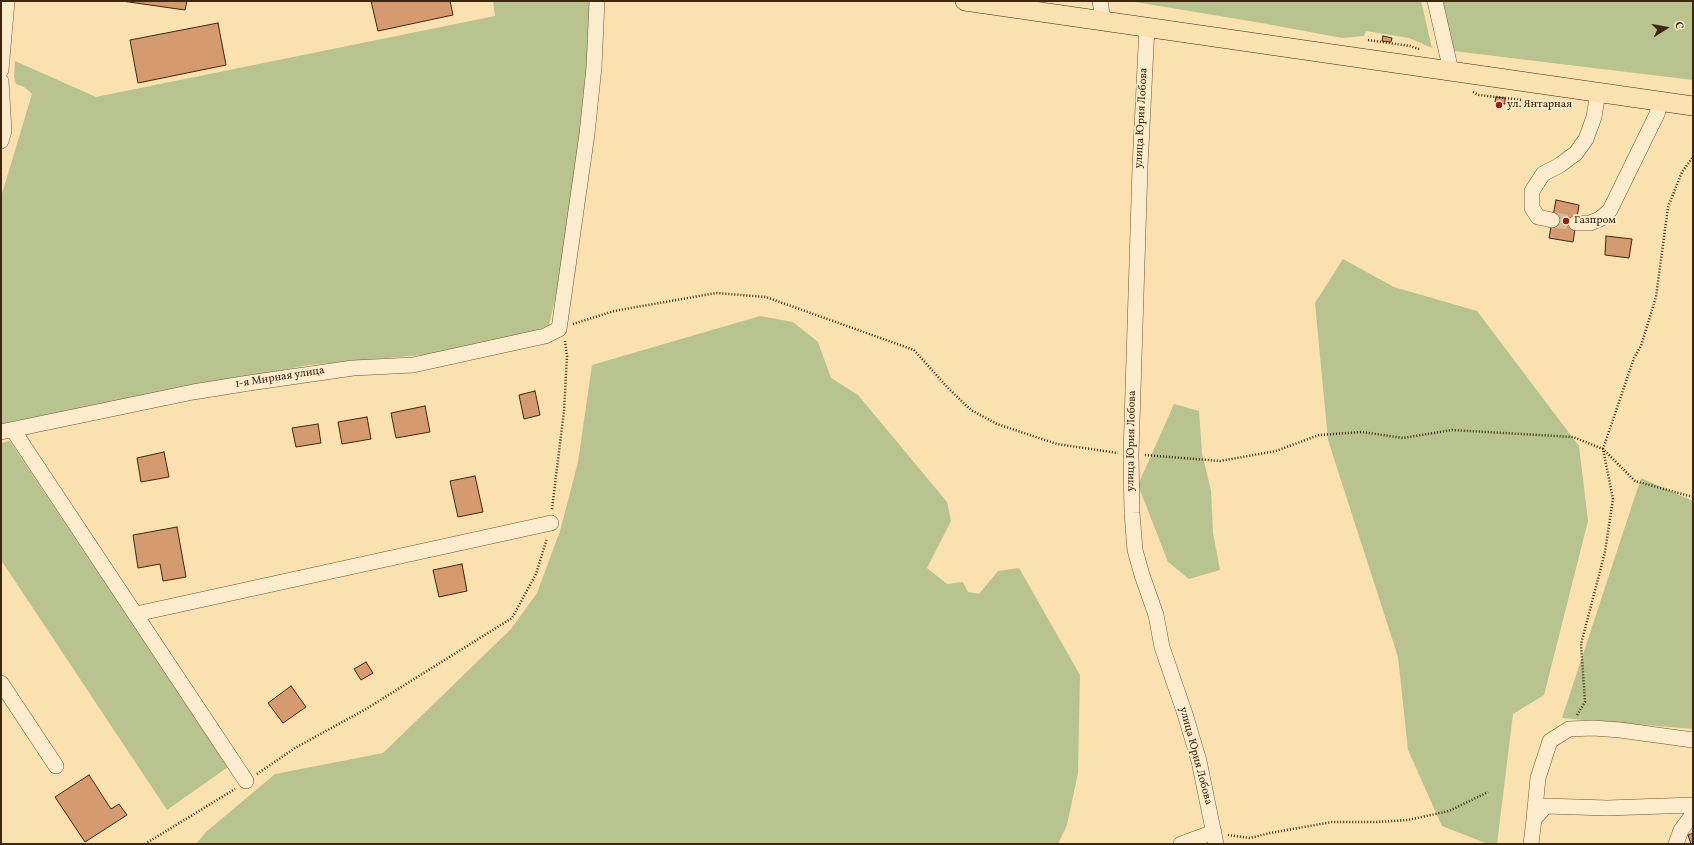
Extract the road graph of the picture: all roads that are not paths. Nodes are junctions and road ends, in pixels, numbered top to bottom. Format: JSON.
{"nodes":[{"id":1,"x":7,"y":1,"type":"edge"},
{"id":2,"x":597,"y":1,"type":"edge"},
{"id":3,"x":965,"y":1,"type":"edge"},
{"id":4,"x":1100,"y":1,"type":"edge"},
{"id":5,"x":1436,"y":1,"type":"edge"},
{"id":6,"x":1102,"y":20,"type":"junction"},
{"id":7,"x":1147,"y":27,"type":"junction"},
{"id":8,"x":1,"y":70,"type":"edge"},
{"id":9,"x":1451,"y":71,"type":"junction"},
{"id":10,"x":1,"y":81,"type":"edge"},
{"id":11,"x":1598,"y":92,"type":"junction"},
{"id":12,"x":1661,"y":101,"type":"junction"},
{"id":13,"x":1693,"y":106,"type":"edge"},
{"id":14,"x":1,"y":140,"type":"edge"},
{"id":15,"x":1552,"y":220,"type":"tunnel mouth"},
{"id":16,"x":1576,"y":223,"type":"tunnel mouth"},
{"id":17,"x":7,"y":431,"type":"edge"},
{"id":18,"x":551,"y":523,"type":"road end"},
{"id":19,"x":136,"y":614,"type":"junction"},
{"id":20,"x":1,"y":683,"type":"edge"},
{"id":21,"x":1693,"y":740,"type":"edge"},
{"id":22,"x":56,"y":766,"type":"dead end"},
{"id":23,"x":246,"y":781,"type":"road end"},
{"id":24,"x":1693,"y":805,"type":"edge"},
{"id":25,"x":1693,"y":814,"type":"edge"},
{"id":26,"x":1534,"y":819,"type":"junction"},
{"id":27,"x":1215,"y":838,"type":"edge"},
{"id":28,"x":1181,"y":844,"type":"edge"},
{"id":29,"x":1531,"y":844,"type":"edge"},
{"id":30,"x":1676,"y":844,"type":"edge"}],
"edges":[{"from":1,"to":8,"type":"street"},
{"from":2,"to":17,"type":"street","name":"1-я Мирная улица"},
{"from":3,"to":6,"type":"main road"},
{"from":4,"to":6,"type":"street"},
{"from":5,"to":9,"type":"street"},
{"from":6,"to":7,"type":"main road"},
{"from":7,"to":9,"type":"main road"},
{"from":7,"to":27,"type":"street","name":"улица Юрия Лобова"},
{"from":9,"to":11,"type":"main road"},
{"from":10,"to":14,"type":"street"},
{"from":11,"to":12,"type":"main road"},
{"from":11,"to":15,"type":"street"},
{"from":12,"to":13,"type":"main road"},
{"from":12,"to":16,"type":"street"},
{"from":17,"to":19,"type":"street"},
{"from":18,"to":19,"type":"street"},
{"from":19,"to":23,"type":"street"},
{"from":20,"to":22,"type":"street"},
{"from":21,"to":26,"type":"street"},
{"from":24,"to":26,"type":"street"},
{"from":25,"to":30,"type":"street"},
{"from":26,"to":29,"type":"street"},
{"from":27,"to":28,"type":"street"}]}
